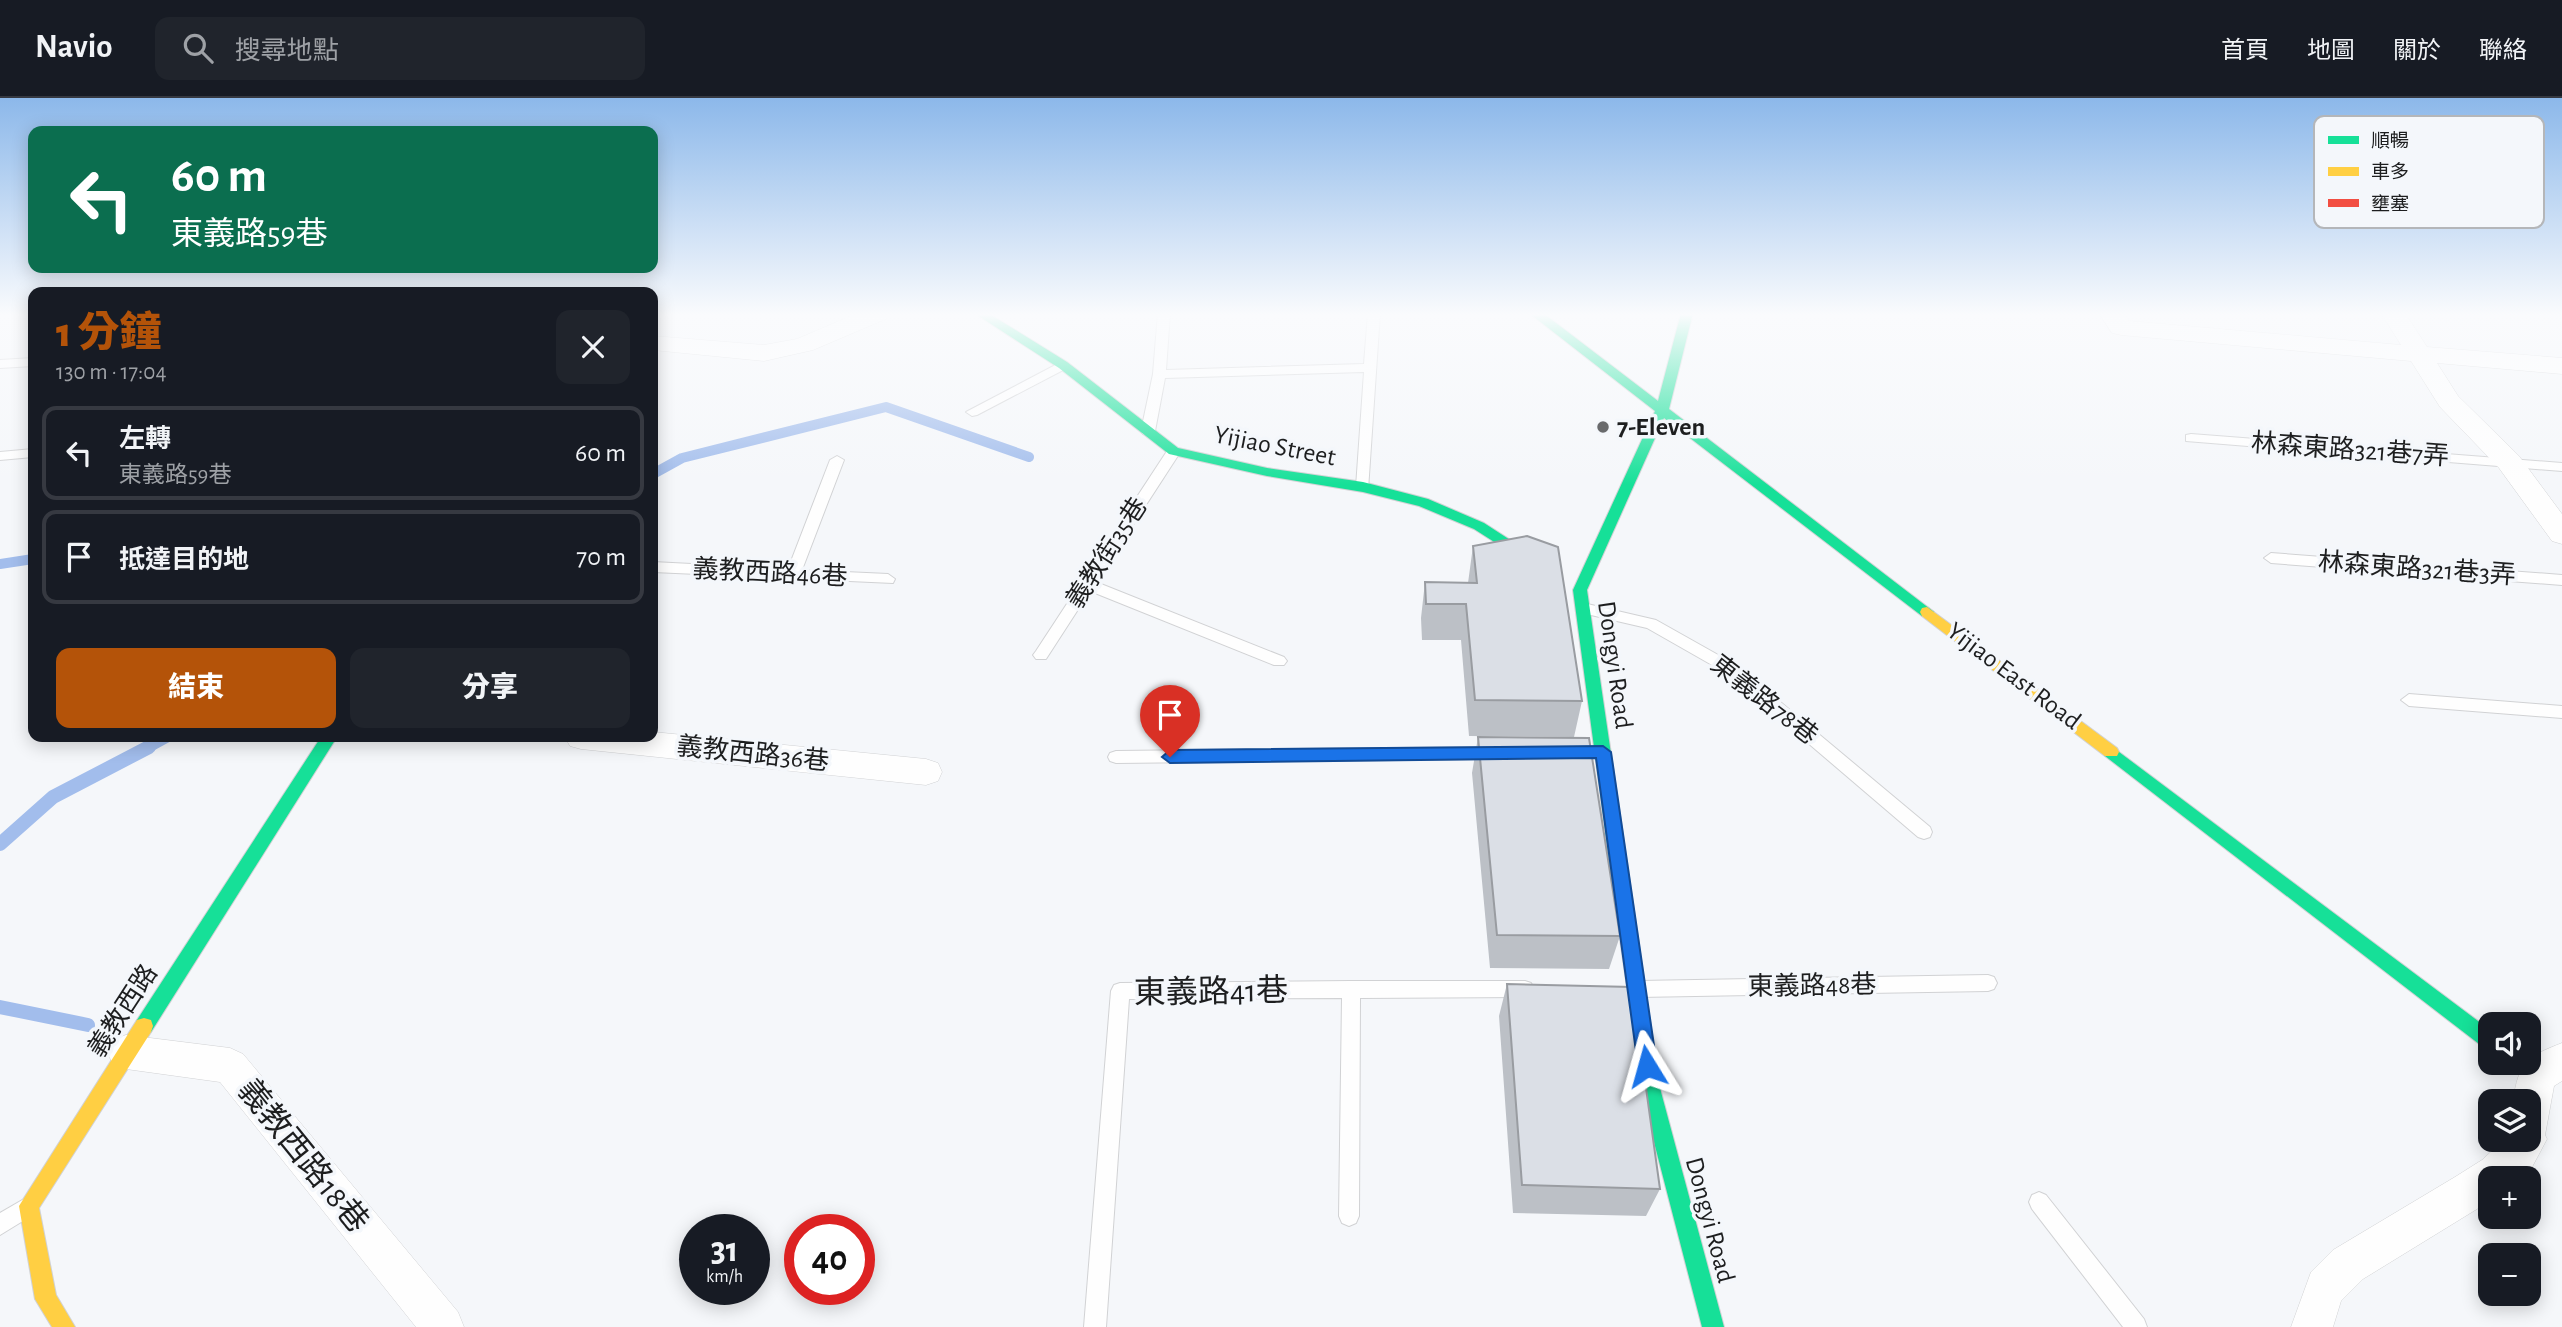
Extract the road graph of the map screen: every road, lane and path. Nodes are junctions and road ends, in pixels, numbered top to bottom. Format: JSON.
{"nodes":[{"id":1,"x":1053,"y":370,"type":"edge"},
{"id":2,"x":1070,"y":370,"type":"edge"},
{"id":3,"x":1158,"y":370,"type":"edge"},
{"id":4,"x":1286,"y":370,"type":"edge"},
{"id":5,"x":1369,"y":370,"type":"edge"},
{"id":6,"x":1612,"y":370,"type":"edge"},
{"id":7,"x":1672,"y":370,"type":"edge"},
{"id":8,"x":2429,"y":370,"type":"edge"},
{"id":9,"x":1158,"y":374,"type":"junction"},
{"id":10,"x":1662,"y":407,"type":"junction"},
{"id":11,"x":972,"y":412,"type":"dead end"},
{"id":12,"x":1148,"y":431,"type":"junction"},
{"id":13,"x":2191,"y":438,"type":"dead end"},
{"id":14,"x":1174,"y":451,"type":"junction"},
{"id":15,"x":28,"y":453,"type":"edge"},
{"id":16,"x":0,"y":456,"type":"edge"},
{"id":17,"x":836,"y":460,"type":"dead end"},
{"id":18,"x":2509,"y":462,"type":"junction"},
{"id":19,"x":2562,"y":467,"type":"edge"},
{"id":20,"x":1363,"y":487,"type":"junction"},
{"id":21,"x":2562,"y":534,"type":"edge"},
{"id":22,"x":2271,"y":558,"type":"dead end"},
{"id":23,"x":658,"y":567,"type":"edge"},
{"id":24,"x":793,"y":574,"type":"junction"},
{"id":25,"x":888,"y":579,"type":"dead end"},
{"id":26,"x":2562,"y":580,"type":"edge"},
{"id":27,"x":1569,"y":583,"type":"junction"},
{"id":28,"x":1086,"y":584,"type":"junction"},
{"id":29,"x":1583,"y":608,"type":"junction"},
{"id":30,"x":1041,"y":655,"type":"dead end"},
{"id":31,"x":1279,"y":661,"type":"dead end"},
{"id":32,"x":2409,"y":700,"type":"dead end"},
{"id":33,"x":2562,"y":712,"type":"edge"},
{"id":34,"x":326,"y":742,"type":"edge"},
{"id":35,"x":630,"y":742,"type":"edge"},
{"id":36,"x":1506,"y":753,"type":"edge"},
{"id":37,"x":1116,"y":757,"type":"dead end"},
{"id":38,"x":926,"y":772,"type":"dead end"},
{"id":39,"x":1924,"y":832,"type":"dead end"},
{"id":40,"x":1988,"y":983,"type":"dead end"},
{"id":41,"x":1351,"y":989,"type":"junction"},
{"id":42,"x":1541,"y":989,"type":"edge"},
{"id":43,"x":1630,"y":989,"type":"junction"},
{"id":44,"x":2478,"y":1032,"type":"edge"},
{"id":45,"x":126,"y":1052,"type":"junction"},
{"id":46,"x":2518,"y":1152,"type":"edge"},
{"id":47,"x":2039,"y":1202,"type":"dead end"},
{"id":48,"x":29,"y":1206,"type":"junction"},
{"id":49,"x":1349,"y":1216,"type":"dead end"},
{"id":50,"x":0,"y":1225,"type":"edge"},
{"id":51,"x":64,"y":1327,"type":"edge"},
{"id":52,"x":443,"y":1327,"type":"edge"},
{"id":53,"x":1095,"y":1327,"type":"edge"},
{"id":54,"x":1713,"y":1327,"type":"edge"},
{"id":55,"x":2136,"y":1327,"type":"edge"},
{"id":56,"x":2312,"y":1327,"type":"edge"}],
"edges":[{"from":1,"to":11,"type":"lane"},
{"from":2,"to":12,"type":"street","name":"Yijiao Street"},
{"from":3,"to":9,"type":"lane"},
{"from":4,"to":9,"type":"lane"},
{"from":5,"to":20,"type":"lane"},
{"from":6,"to":10,"type":"street","name":"Yijiao East Road"},
{"from":7,"to":10,"type":"street","name":"Dongyi Road"},
{"from":8,"to":18,"type":"street"},
{"from":9,"to":12,"type":"lane"},
{"from":10,"to":27,"type":"street","name":"Dongyi Road"},
{"from":10,"to":44,"type":"street","name":"Yijiao East Road"},
{"from":12,"to":14,"type":"street","name":"Yijiao Street"},
{"from":13,"to":18,"type":"lane","name":"林森東路321巷7弄"},
{"from":14,"to":20,"type":"street","name":"Yijiao Street"},
{"from":14,"to":28,"type":"lane","name":"義教街35巷"},
{"from":15,"to":16,"type":"lane"},
{"from":17,"to":24,"type":"lane"},
{"from":18,"to":19,"type":"lane","name":"林森東路321巷7弄"},
{"from":18,"to":21,"type":"street"},
{"from":20,"to":27,"type":"street","name":"Yijiao Street"},
{"from":22,"to":26,"type":"lane","name":"林森東路321巷3弄"},
{"from":23,"to":24,"type":"lane","name":"義教西路46巷"},
{"from":24,"to":25,"type":"lane","name":"義教西路46巷"},
{"from":27,"to":29,"type":"street","name":"Dongyi Road"},
{"from":28,"to":30,"type":"lane","name":"義教街35巷"},
{"from":28,"to":31,"type":"lane"},
{"from":29,"to":39,"type":"lane","name":"東義路78巷"},
{"from":29,"to":43,"type":"street","name":"Dongyi Road"},
{"from":32,"to":33,"type":"lane"},
{"from":34,"to":45,"type":"street","name":"義教西路"},
{"from":35,"to":38,"type":"street","name":"義教西路36巷"},
{"from":36,"to":37,"type":"lane"},
{"from":40,"to":43,"type":"lane","name":"東義路48巷"},
{"from":41,"to":42,"type":"lane","name":"東義路41巷"},
{"from":41,"to":49,"type":"lane"},
{"from":41,"to":53,"type":"lane","name":"東義路41巷"},
{"from":43,"to":54,"type":"street","name":"Dongyi Road"},
{"from":45,"to":48,"type":"street","name":"義教西路"},
{"from":45,"to":52,"type":"street","name":"義教西路18巷"},
{"from":46,"to":56,"type":"street"},
{"from":47,"to":55,"type":"lane"},
{"from":48,"to":50,"type":"lane"},
{"from":48,"to":51,"type":"street"}]}
